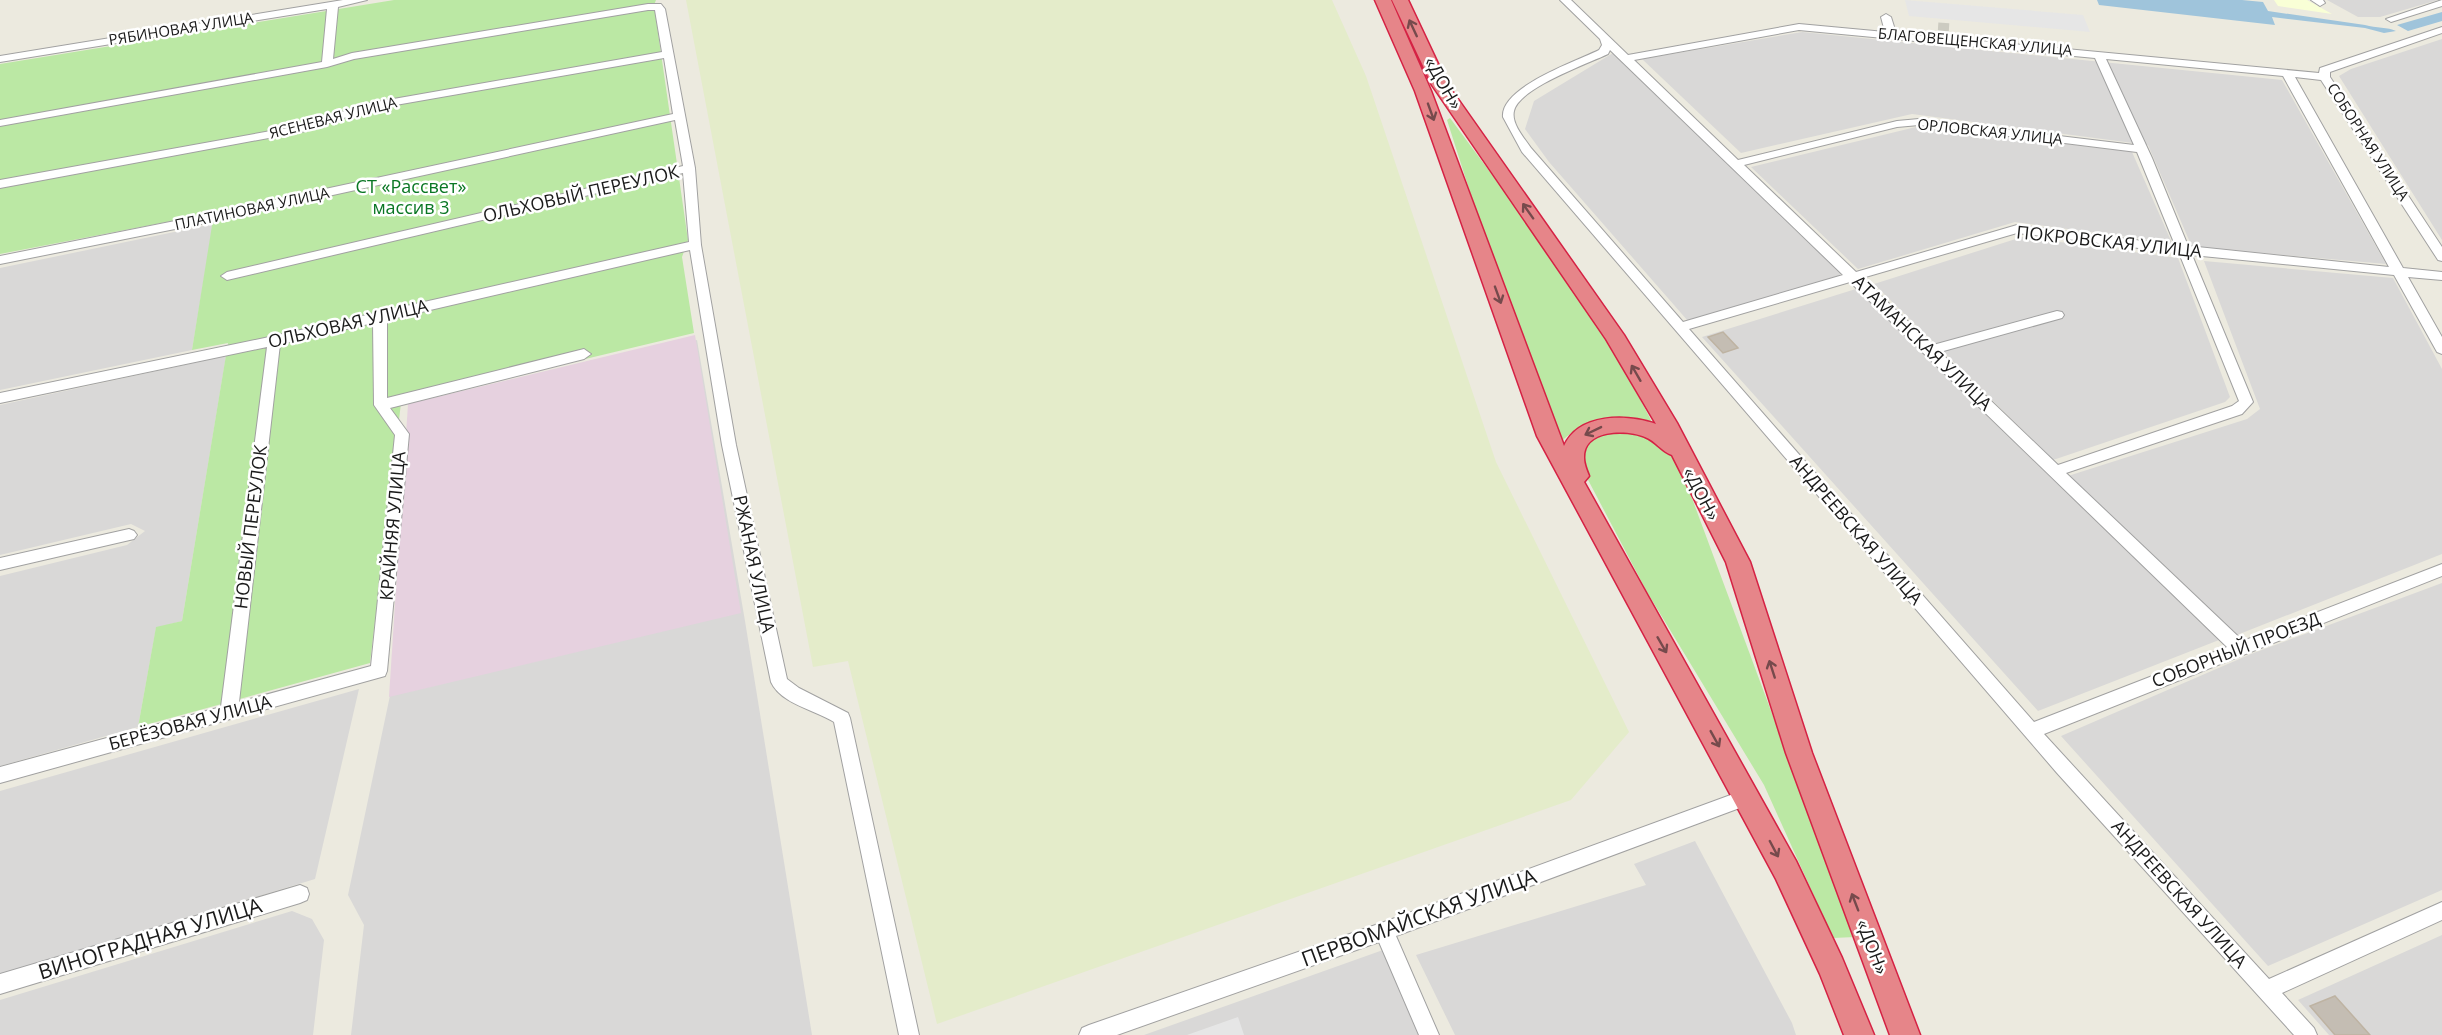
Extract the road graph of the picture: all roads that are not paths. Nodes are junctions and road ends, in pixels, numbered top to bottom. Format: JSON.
{"nodes":[{"id":1,"x":362,"y":0,"type":"edge"},
{"id":2,"x":1383,"y":0,"type":"edge"},
{"id":3,"x":1400,"y":0,"type":"edge"},
{"id":4,"x":1565,"y":0,"type":"edge"},
{"id":5,"x":2442,"y":3,"type":"edge"},
{"id":6,"x":333,"y":4,"type":"junction"},
{"id":7,"x":1886,"y":17,"type":"dead end"},
{"id":8,"x":2391,"y":19,"type":"dead end"},
{"id":9,"x":1938,"y":28,"type":"tunnel mouth"},
{"id":10,"x":1954,"y":29,"type":"tunnel mouth"},
{"id":11,"x":2442,"y":30,"type":"edge"},
{"id":12,"x":1891,"y":34,"type":"junction"},
{"id":13,"x":1913,"y":37,"type":"junction"},
{"id":14,"x":1605,"y":39,"type":"junction"},
{"id":15,"x":1980,"y":42,"type":"junction"},
{"id":16,"x":667,"y":54,"type":"junction"},
{"id":17,"x":2098,"y":54,"type":"junction"},
{"id":18,"x":1626,"y":58,"type":"junction"},
{"id":19,"x":0,"y":59,"type":"edge"},
{"id":20,"x":327,"y":64,"type":"junction"},
{"id":21,"x":2288,"y":75,"type":"junction"},
{"id":22,"x":2325,"y":77,"type":"junction"},
{"id":23,"x":679,"y":116,"type":"junction"},
{"id":24,"x":0,"y":123,"type":"edge"},
{"id":25,"x":2142,"y":149,"type":"junction"},
{"id":26,"x":1734,"y":164,"type":"junction"},
{"id":27,"x":690,"y":168,"type":"junction"},
{"id":28,"x":0,"y":184,"type":"edge"},
{"id":29,"x":695,"y":245,"type":"junction"},
{"id":30,"x":2185,"y":250,"type":"junction"},
{"id":31,"x":2442,"y":257,"type":"edge"},
{"id":32,"x":0,"y":260,"type":"edge"},
{"id":33,"x":2400,"y":273,"type":"junction"},
{"id":34,"x":227,"y":276,"type":"dead end"},
{"id":35,"x":1853,"y":276,"type":"junction"},
{"id":36,"x":2442,"y":276,"type":"edge"},
{"id":37,"x":2057,"y":315,"type":"dead end"},
{"id":38,"x":380,"y":317,"type":"junction"},
{"id":39,"x":1680,"y":327,"type":"junction"},
{"id":40,"x":274,"y":340,"type":"junction"},
{"id":41,"x":2442,"y":349,"type":"edge"},
{"id":42,"x":1929,"y":351,"type":"junction"},
{"id":43,"x":585,"y":354,"type":"dead end"},
{"id":44,"x":0,"y":398,"type":"edge"},
{"id":45,"x":381,"y":405,"type":"junction"},
{"id":46,"x":1681,"y":456,"type":"junction"},
{"id":47,"x":2055,"y":471,"type":"junction"},
{"id":48,"x":129,"y":535,"type":"dead end"},
{"id":49,"x":0,"y":564,"type":"edge"},
{"id":50,"x":2442,"y":570,"type":"edge"},
{"id":51,"x":1638,"y":603,"type":"junction"},
{"id":52,"x":2240,"y":648,"type":"junction"},
{"id":53,"x":379,"y":671,"type":"joint"},
{"id":54,"x":229,"y":713,"type":"junction"},
{"id":55,"x":2031,"y":730,"type":"junction"},
{"id":56,"x":0,"y":775,"type":"edge"},
{"id":57,"x":1747,"y":797,"type":"junction"},
{"id":58,"x":300,"y":894,"type":"dead end"},
{"id":59,"x":2442,"y":911,"type":"edge"},
{"id":60,"x":1384,"y":931,"type":"junction"},
{"id":61,"x":0,"y":984,"type":"edge"},
{"id":62,"x":2267,"y":990,"type":"junction"},
{"id":63,"x":909,"y":1035,"type":"edge"},
{"id":64,"x":1091,"y":1035,"type":"edge"},
{"id":65,"x":1429,"y":1035,"type":"edge"},
{"id":66,"x":1859,"y":1035,"type":"edge"},
{"id":67,"x":1905,"y":1035,"type":"edge"},
{"id":68,"x":2307,"y":1035,"type":"edge"}],
"edges":[{"from":1,"to":6,"type":"street","name":"РЯБИНОВАЯ УЛИЦА"},
{"from":2,"to":51,"type":"highway","name":"«ДОН»","one_way":true},
{"from":46,"to":3,"type":"highway","name":"«ДОН»","one_way":true},
{"from":4,"to":14,"type":"street","name":"АТАМАНСКАЯ УЛИЦА"},
{"from":5,"to":8,"type":"street"},
{"from":6,"to":19,"type":"street","name":"РЯБИНОВАЯ УЛИЦА"},
{"from":6,"to":20,"type":"street"},
{"from":7,"to":12,"type":"street"},
{"from":9,"to":13,"type":"street"},
{"from":10,"to":15,"type":"street"},
{"from":11,"to":22,"type":"street","name":"СОБОРНАЯ УЛИЦА"},
{"from":12,"to":13,"type":"street","name":"БЛАГОВЕЩЕНСКАЯ УЛИЦА"},
{"from":12,"to":18,"type":"street","name":"БЛАГОВЕЩЕНСКАЯ УЛИЦА"},
{"from":13,"to":15,"type":"street","name":"БЛАГОВЕЩЕНСКАЯ УЛИЦА"},
{"from":14,"to":18,"type":"street","name":"АТАМАНСКАЯ УЛИЦА"},
{"from":14,"to":39,"type":"street","name":"АНДРЕЕВСКАЯ УЛИЦА"},
{"from":15,"to":17,"type":"street","name":"БЛАГОВЕЩЕНСКАЯ УЛИЦА"},
{"from":16,"to":20,"type":"street","name":"РЖАНАЯ УЛИЦА"},
{"from":16,"to":23,"type":"street","name":"РЖАНАЯ УЛИЦА"},
{"from":16,"to":28,"type":"street","name":"ЯСЕНЕВАЯ УЛИЦА"},
{"from":17,"to":21,"type":"street","name":"БЛАГОВЕЩЕНСКАЯ УЛИЦА"},
{"from":17,"to":25,"type":"street"},
{"from":18,"to":26,"type":"street","name":"АТАМАНСКАЯ УЛИЦА"},
{"from":20,"to":24,"type":"street"},
{"from":21,"to":22,"type":"street","name":"БЛАГОВЕЩЕНСКАЯ УЛИЦА"},
{"from":21,"to":33,"type":"street","name":"СОБОРНАЯ УЛИЦА"},
{"from":22,"to":31,"type":"street","name":"СОБОРНАЯ УЛИЦА"},
{"from":23,"to":27,"type":"street","name":"РЖАНАЯ УЛИЦА"},
{"from":23,"to":32,"type":"street","name":"ПЛАТИНОВАЯ УЛИЦА"},
{"from":25,"to":26,"type":"street","name":"ОРЛОВСКАЯ УЛИЦА"},
{"from":25,"to":30,"type":"street"},
{"from":26,"to":35,"type":"street","name":"АТАМАНСКАЯ УЛИЦА"},
{"from":27,"to":29,"type":"street","name":"РЖАНАЯ УЛИЦА"},
{"from":27,"to":34,"type":"street","name":"ОЛЬХОВЫЙ ПЕРЕУЛОК"},
{"from":29,"to":38,"type":"street","name":"ОЛЬХОВАЯ УЛИЦА"},
{"from":29,"to":63,"type":"street","name":"РЖАНАЯ УЛИЦА"},
{"from":30,"to":33,"type":"street","name":"ПОКРОВСКАЯ УЛИЦА"},
{"from":30,"to":35,"type":"street","name":"ПОКРОВСКАЯ УЛИЦА"},
{"from":30,"to":47,"type":"street"},
{"from":33,"to":36,"type":"street","name":"ПОКРОВСКАЯ УЛИЦА"},
{"from":33,"to":41,"type":"street","name":"СОБОРНАЯ УЛИЦА"},
{"from":35,"to":39,"type":"street","name":"ПОКРОВСКАЯ УЛИЦА"},
{"from":35,"to":42,"type":"street","name":"АТАМАНСКАЯ УЛИЦА"},
{"from":37,"to":42,"type":"street"},
{"from":38,"to":40,"type":"street","name":"ОЛЬХОВАЯ УЛИЦА"},
{"from":38,"to":45,"type":"street"},
{"from":39,"to":55,"type":"street","name":"АНДРЕЕВСКАЯ УЛИЦА"},
{"from":40,"to":44,"type":"street","name":"ОЛЬХОВАЯ УЛИЦА"},
{"from":40,"to":54,"type":"street","name":"НОВЫЙ ПЕРЕУЛОК"},
{"from":42,"to":47,"type":"street","name":"АТАМАНСКАЯ УЛИЦА"},
{"from":43,"to":45,"type":"street"},
{"from":45,"to":53,"type":"street","name":"КРАЙНЯЯ УЛИЦА"},
{"from":46,"to":51,"type":"highway","one_way":true},
{"from":67,"to":46,"type":"highway","name":"«ДОН»","one_way":true},
{"from":47,"to":52,"type":"street","name":"АТАМАНСКАЯ УЛИЦА"},
{"from":48,"to":49,"type":"street"},
{"from":50,"to":52,"type":"street","name":"СОБОРНЫЙ ПРОЕЗД"},
{"from":51,"to":57,"type":"highway","name":"«ДОН»","one_way":true},
{"from":52,"to":55,"type":"street","name":"СОБОРНЫЙ ПРОЕЗД"},
{"from":53,"to":54,"type":"street","name":"БЕРЁЗОВАЯ УЛИЦА"},
{"from":54,"to":56,"type":"street","name":"БЕРЁЗОВАЯ УЛИЦА"},
{"from":55,"to":62,"type":"street","name":"АНДРЕЕВСКАЯ УЛИЦА"},
{"from":57,"to":60,"type":"street","name":"ПЕРВОМАЙСКАЯ УЛИЦА"},
{"from":57,"to":66,"type":"highway","name":"«ДОН»","one_way":true},
{"from":58,"to":61,"type":"street","name":"ВИНОГРАДНАЯ УЛИЦА"},
{"from":59,"to":62,"type":"street"},
{"from":60,"to":64,"type":"street","name":"ПЕРВОМАЙСКАЯ УЛИЦА"},
{"from":60,"to":65,"type":"street"},
{"from":62,"to":68,"type":"street","name":"АНДРЕЕВСКАЯ УЛИЦА"}]}
